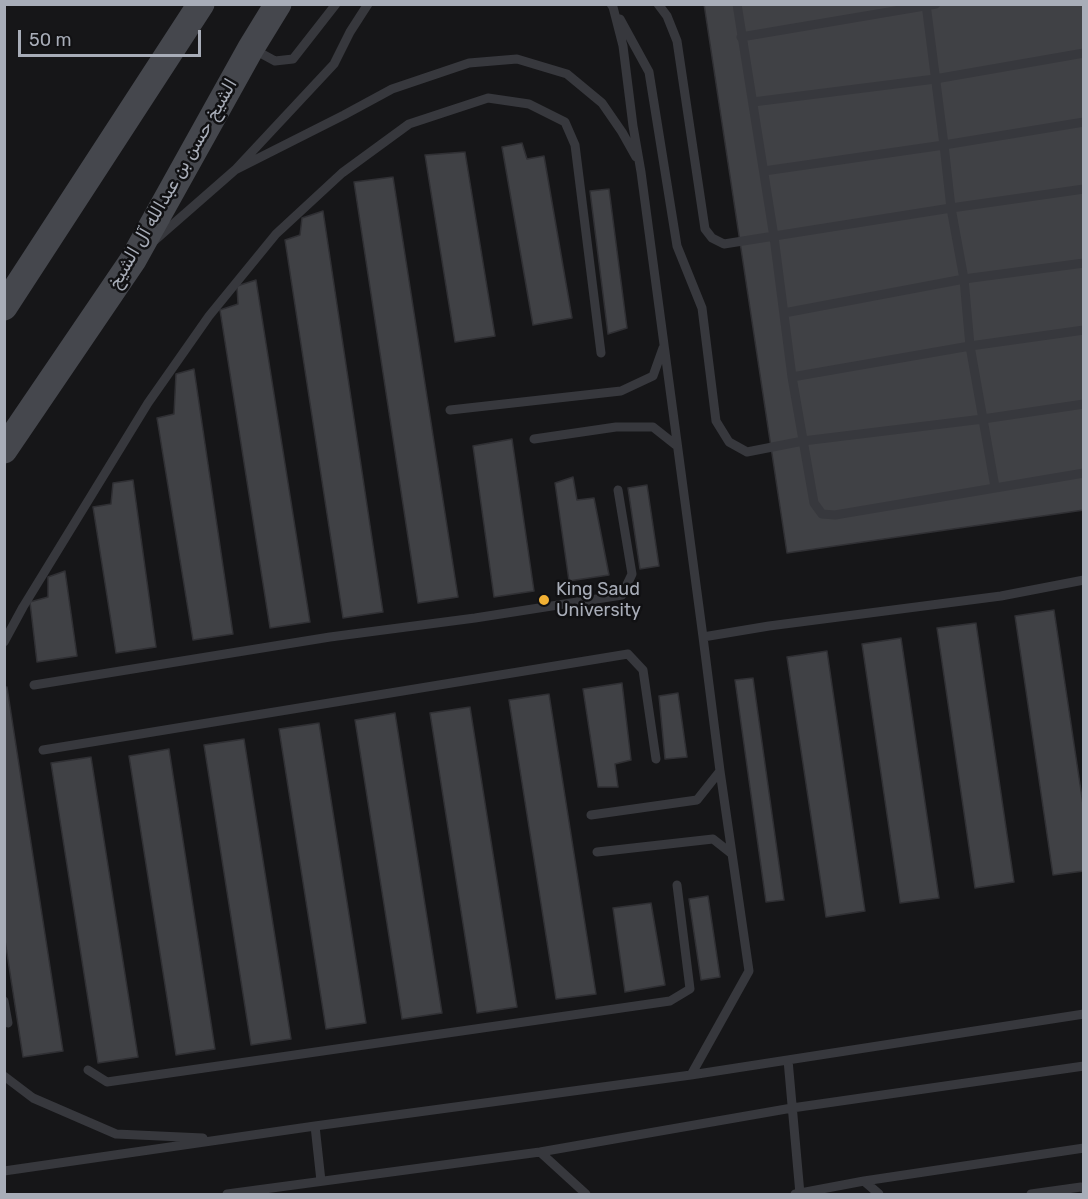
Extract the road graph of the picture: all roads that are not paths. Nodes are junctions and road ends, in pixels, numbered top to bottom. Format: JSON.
{"nodes":[{"id":1,"x":201,"y":4,"type":"edge"},
{"id":2,"x":278,"y":4,"type":"edge"},
{"id":3,"x":336,"y":4,"type":"edge"},
{"id":4,"x":368,"y":4,"type":"edge"},
{"id":5,"x":658,"y":4,"type":"edge"},
{"id":6,"x":736,"y":4,"type":"edge"},
{"id":7,"x":930,"y":5,"type":"edge"},
{"id":8,"x":612,"y":6,"type":"edge"},
{"id":9,"x":741,"y":37,"type":"junction"},
{"id":10,"x":251,"y":48,"type":"junction"},
{"id":11,"x":1083,"y":53,"type":"edge"},
{"id":12,"x":935,"y":79,"type":"junction"},
{"id":13,"x":753,"y":102,"type":"junction"},
{"id":14,"x":1083,"y":122,"type":"edge"},
{"id":15,"x":944,"y":145,"type":"junction"},
{"id":16,"x":640,"y":163,"type":"junction"},
{"id":17,"x":235,"y":170,"type":"junction"},
{"id":18,"x":764,"y":171,"type":"junction"},
{"id":19,"x":1083,"y":189,"type":"edge"},
{"id":20,"x":951,"y":208,"type":"junction"},
{"id":21,"x":774,"y":237,"type":"junction"},
{"id":22,"x":133,"y":260,"type":"junction"},
{"id":23,"x":1083,"y":263,"type":"edge"},
{"id":24,"x":964,"y":279,"type":"junction"},
{"id":25,"x":4,"y":307,"type":"edge"},
{"id":26,"x":784,"y":313,"type":"junction"},
{"id":27,"x":1083,"y":330,"type":"edge"},
{"id":28,"x":664,"y":346,"type":"junction"},
{"id":29,"x":970,"y":346,"type":"junction"},
{"id":30,"x":601,"y":353,"type":"dead end"},
{"id":31,"x":792,"y":377,"type":"junction"},
{"id":32,"x":1083,"y":404,"type":"edge"},
{"id":33,"x":450,"y":410,"type":"dead end"},
{"id":34,"x":983,"y":419,"type":"junction"},
{"id":35,"x":534,"y":439,"type":"dead end"},
{"id":36,"x":803,"y":441,"type":"junction"},
{"id":37,"x":677,"y":446,"type":"junction"},
{"id":38,"x":4,"y":450,"type":"edge"},
{"id":39,"x":1083,"y":473,"type":"edge"},
{"id":40,"x":994,"y":487,"type":"junction"},
{"id":41,"x":618,"y":490,"type":"dead end"},
{"id":42,"x":1083,"y":580,"type":"edge"},
{"id":43,"x":703,"y":636,"type":"junction"},
{"id":44,"x":4,"y":642,"type":"edge"},
{"id":45,"x":34,"y":685,"type":"dead end"},
{"id":46,"x":43,"y":750,"type":"dead end"},
{"id":47,"x":656,"y":759,"type":"dead end"},
{"id":48,"x":720,"y":771,"type":"junction"},
{"id":49,"x":591,"y":815,"type":"dead end"},
{"id":50,"x":597,"y":852,"type":"dead end"},
{"id":51,"x":732,"y":854,"type":"junction"},
{"id":52,"x":677,"y":885,"type":"dead end"},
{"id":53,"x":4,"y":1001,"type":"edge"},
{"id":54,"x":1083,"y":1014,"type":"edge"},
{"id":55,"x":8,"y":1023,"type":"dead end"},
{"id":56,"x":788,"y":1060,"type":"junction"},
{"id":57,"x":1083,"y":1066,"type":"edge"},
{"id":58,"x":88,"y":1070,"type":"dead end"},
{"id":59,"x":691,"y":1075,"type":"junction"},
{"id":60,"x":4,"y":1076,"type":"edge"},
{"id":61,"x":792,"y":1107,"type":"junction"},
{"id":62,"x":315,"y":1126,"type":"junction"},
{"id":63,"x":226,"y":1139,"type":"junction"},
{"id":64,"x":1083,"y":1148,"type":"edge"},
{"id":65,"x":540,"y":1152,"type":"junction"},
{"id":66,"x":4,"y":1172,"type":"edge"},
{"id":67,"x":321,"y":1181,"type":"junction"},
{"id":68,"x":864,"y":1181,"type":"junction"},
{"id":69,"x":1083,"y":1189,"type":"edge"},
{"id":70,"x":227,"y":1194,"type":"edge"},
{"id":71,"x":586,"y":1194,"type":"edge"},
{"id":72,"x":797,"y":1194,"type":"edge"},
{"id":73,"x":879,"y":1194,"type":"edge"},
{"id":74,"x":1031,"y":1194,"type":"edge"}],
"edges":[{"from":1,"to":25,"type":"main road"},
{"from":2,"to":10,"type":"main road","name":"الشيخ حسن بن عبدالله آل الشيخ"},
{"from":3,"to":10,"type":"lane"},
{"from":4,"to":17,"type":"lane"},
{"from":5,"to":21,"type":"lane"},
{"from":6,"to":9,"type":"lane"},
{"from":7,"to":9,"type":"lane"},
{"from":7,"to":12,"type":"lane"},
{"from":8,"to":16,"type":"lane"},
{"from":8,"to":36,"type":"lane"},
{"from":9,"to":13,"type":"lane"},
{"from":10,"to":22,"type":"main road","name":"الشيخ حسن بن عبدالله آل الشيخ"},
{"from":11,"to":12,"type":"lane"},
{"from":12,"to":13,"type":"lane"},
{"from":12,"to":15,"type":"lane"},
{"from":13,"to":18,"type":"lane"},
{"from":14,"to":15,"type":"lane"},
{"from":15,"to":18,"type":"lane"},
{"from":15,"to":20,"type":"lane"},
{"from":16,"to":17,"type":"lane"},
{"from":16,"to":28,"type":"lane"},
{"from":17,"to":22,"type":"lane"},
{"from":18,"to":21,"type":"lane"},
{"from":19,"to":20,"type":"lane"},
{"from":20,"to":21,"type":"lane"},
{"from":20,"to":24,"type":"lane"},
{"from":21,"to":26,"type":"lane"},
{"from":22,"to":38,"type":"main road","name":"الشيخ حسن بن عبدالله آل الشيخ"},
{"from":23,"to":24,"type":"lane"},
{"from":24,"to":26,"type":"lane"},
{"from":24,"to":29,"type":"lane"},
{"from":26,"to":31,"type":"lane"},
{"from":27,"to":29,"type":"lane"},
{"from":28,"to":33,"type":"lane"},
{"from":28,"to":37,"type":"lane"},
{"from":29,"to":31,"type":"lane"},
{"from":29,"to":34,"type":"lane"},
{"from":30,"to":44,"type":"lane"},
{"from":31,"to":36,"type":"lane"},
{"from":32,"to":34,"type":"lane"},
{"from":34,"to":36,"type":"lane"},
{"from":34,"to":40,"type":"lane"},
{"from":35,"to":37,"type":"lane"},
{"from":36,"to":40,"type":"lane"},
{"from":37,"to":43,"type":"lane"},
{"from":39,"to":40,"type":"lane"},
{"from":41,"to":45,"type":"lane"},
{"from":42,"to":43,"type":"lane"},
{"from":43,"to":48,"type":"lane"},
{"from":46,"to":47,"type":"lane"},
{"from":48,"to":49,"type":"lane"},
{"from":48,"to":51,"type":"lane"},
{"from":50,"to":51,"type":"lane"},
{"from":51,"to":59,"type":"lane"},
{"from":52,"to":58,"type":"lane"},
{"from":53,"to":55,"type":"lane"},
{"from":54,"to":56,"type":"lane"},
{"from":56,"to":59,"type":"lane"},
{"from":56,"to":61,"type":"lane"},
{"from":57,"to":61,"type":"lane"},
{"from":59,"to":62,"type":"lane"},
{"from":60,"to":63,"type":"lane"},
{"from":61,"to":65,"type":"lane"},
{"from":61,"to":72,"type":"lane"},
{"from":62,"to":63,"type":"lane"},
{"from":62,"to":67,"type":"lane"},
{"from":63,"to":66,"type":"lane"},
{"from":64,"to":68,"type":"lane"},
{"from":65,"to":67,"type":"lane"},
{"from":65,"to":71,"type":"lane"},
{"from":67,"to":70,"type":"lane"},
{"from":68,"to":72,"type":"lane"},
{"from":68,"to":73,"type":"lane"},
{"from":69,"to":74,"type":"lane"}]}
